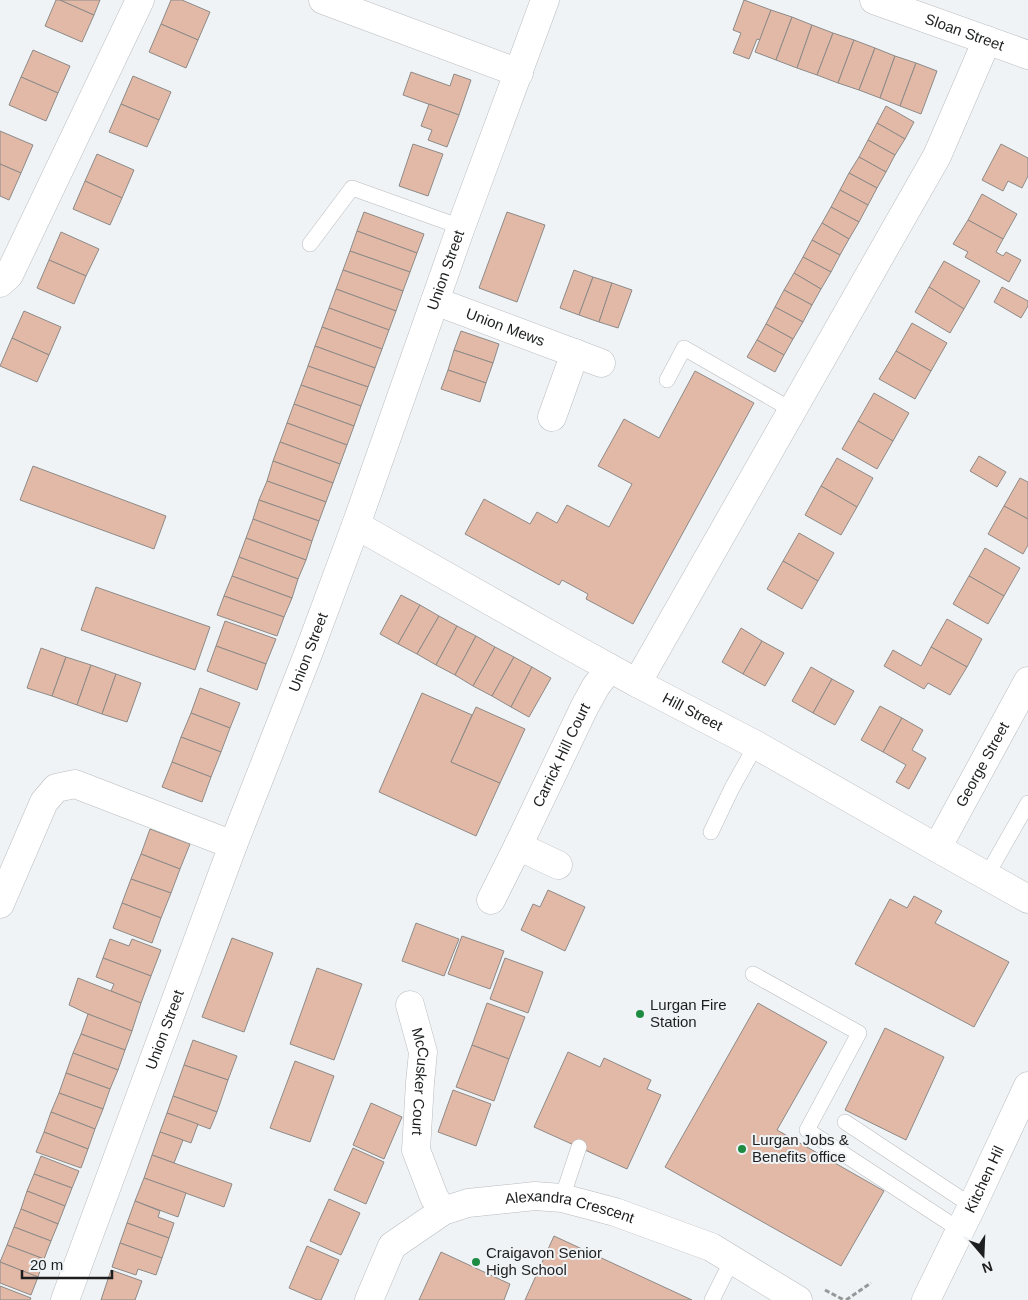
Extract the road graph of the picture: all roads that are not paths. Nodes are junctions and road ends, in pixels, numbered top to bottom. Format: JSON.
{"nodes":[{"id":1,"x":140,"y":0,"type":"edge"},
{"id":2,"x":323,"y":0,"type":"edge"},
{"id":3,"x":545,"y":0,"type":"edge"},
{"id":4,"x":874,"y":0,"type":"edge"},
{"id":5,"x":987,"y":40,"type":"junction"},
{"id":6,"x":1028,"y":55,"type":"edge"},
{"id":7,"x":519,"y":73,"type":"junction"},
{"id":8,"x":461,"y":227,"type":"junction"},
{"id":9,"x":310,"y":244,"type":"dead end"},
{"id":10,"x":0,"y":283,"type":"edge"},
{"id":11,"x":435,"y":302,"type":"junction"},
{"id":12,"x":574,"y":353,"type":"junction"},
{"id":13,"x":601,"y":363,"type":"dead end"},
{"id":14,"x":667,"y":380,"type":"dead end"},
{"id":15,"x":792,"y":410,"type":"junction"},
{"id":16,"x":552,"y":417,"type":"dead end"},
{"id":17,"x":356,"y":525,"type":"junction"},
{"id":18,"x":610,"y":668,"type":"junction"},
{"id":19,"x":1028,"y":681,"type":"edge"},
{"id":20,"x":637,"y":683,"type":"junction"},
{"id":21,"x":756,"y":745,"type":"junction"},
{"id":22,"x":1028,"y":803,"type":"edge"},
{"id":23,"x":710,"y":832,"type":"dead end"},
{"id":24,"x":233,"y":845,"type":"junction"},
{"id":25,"x":518,"y":846,"type":"junction"},
{"id":26,"x":937,"y":848,"type":"junction"},
{"id":27,"x":558,"y":865,"type":"dead end"},
{"id":28,"x":987,"y":875,"type":"junction"},
{"id":29,"x":1028,"y":899,"type":"edge"},
{"id":30,"x":491,"y":900,"type":"dead end"},
{"id":31,"x":0,"y":904,"type":"edge"},
{"id":32,"x":753,"y":974,"type":"dead end"},
{"id":33,"x":410,"y":1005,"type":"dead end"},
{"id":34,"x":1028,"y":1086,"type":"edge"},
{"id":35,"x":845,"y":1122,"type":"dead end"},
{"id":36,"x":579,"y":1147,"type":"dead end"},
{"id":37,"x":562,"y":1198,"type":"junction"},
{"id":38,"x":972,"y":1206,"type":"junction"},
{"id":39,"x":444,"y":1211,"type":"junction"},
{"id":40,"x":960,"y":1230,"type":"junction"},
{"id":41,"x":732,"y":1260,"type":"junction"},
{"id":42,"x":65,"y":1300,"type":"edge"},
{"id":43,"x":369,"y":1300,"type":"edge"},
{"id":44,"x":712,"y":1300,"type":"edge"},
{"id":45,"x":798,"y":1300,"type":"edge"},
{"id":46,"x":926,"y":1300,"type":"edge"}],
"edges":[{"from":1,"to":10,"type":"street"},
{"from":2,"to":7,"type":"street"},
{"from":3,"to":7,"type":"street","name":"Union Street"},
{"from":4,"to":5,"type":"street","name":"Sloan Street"},
{"from":5,"to":6,"type":"street","name":"Sloan Street"},
{"from":5,"to":15,"type":"street"},
{"from":7,"to":8,"type":"street","name":"Union Street"},
{"from":8,"to":9,"type":"lane"},
{"from":8,"to":11,"type":"street","name":"Union Street"},
{"from":11,"to":12,"type":"street","name":"Union Mews"},
{"from":11,"to":17,"type":"street","name":"Union Street"},
{"from":12,"to":13,"type":"street","name":"Union Mews"},
{"from":12,"to":16,"type":"street"},
{"from":14,"to":15,"type":"lane"},
{"from":15,"to":20,"type":"street"},
{"from":17,"to":18,"type":"street","name":"Hill Street"},
{"from":17,"to":24,"type":"street","name":"Union Street"},
{"from":18,"to":20,"type":"street","name":"Hill Street"},
{"from":18,"to":25,"type":"street","name":"Carrick Hill Court"},
{"from":19,"to":26,"type":"street","name":"George Street"},
{"from":20,"to":21,"type":"street","name":"Hill Street"},
{"from":21,"to":23,"type":"lane"},
{"from":21,"to":26,"type":"street","name":"Hill Street"},
{"from":22,"to":28,"type":"lane"},
{"from":24,"to":31,"type":"street"},
{"from":24,"to":42,"type":"street","name":"Union Street"},
{"from":25,"to":27,"type":"street"},
{"from":25,"to":30,"type":"street","name":"Carrick Hill Court"},
{"from":26,"to":28,"type":"street","name":"Hill Street"},
{"from":28,"to":29,"type":"street","name":"Hill Street"},
{"from":32,"to":40,"type":"lane"},
{"from":33,"to":39,"type":"street","name":"McCusker Court"},
{"from":34,"to":38,"type":"street","name":"Kitchen Hil"},
{"from":35,"to":38,"type":"lane"},
{"from":36,"to":37,"type":"lane"},
{"from":37,"to":39,"type":"street","name":"Alexandra Crescent"},
{"from":37,"to":41,"type":"street","name":"Alexandra Crescent"},
{"from":38,"to":40,"type":"street","name":"Kitchen Hil"},
{"from":39,"to":43,"type":"street","name":"Alexandra Crescent"},
{"from":40,"to":46,"type":"street","name":"Kitchen Hil"},
{"from":41,"to":44,"type":"lane"},
{"from":41,"to":45,"type":"street","name":"Alexandra Crescent"}]}
